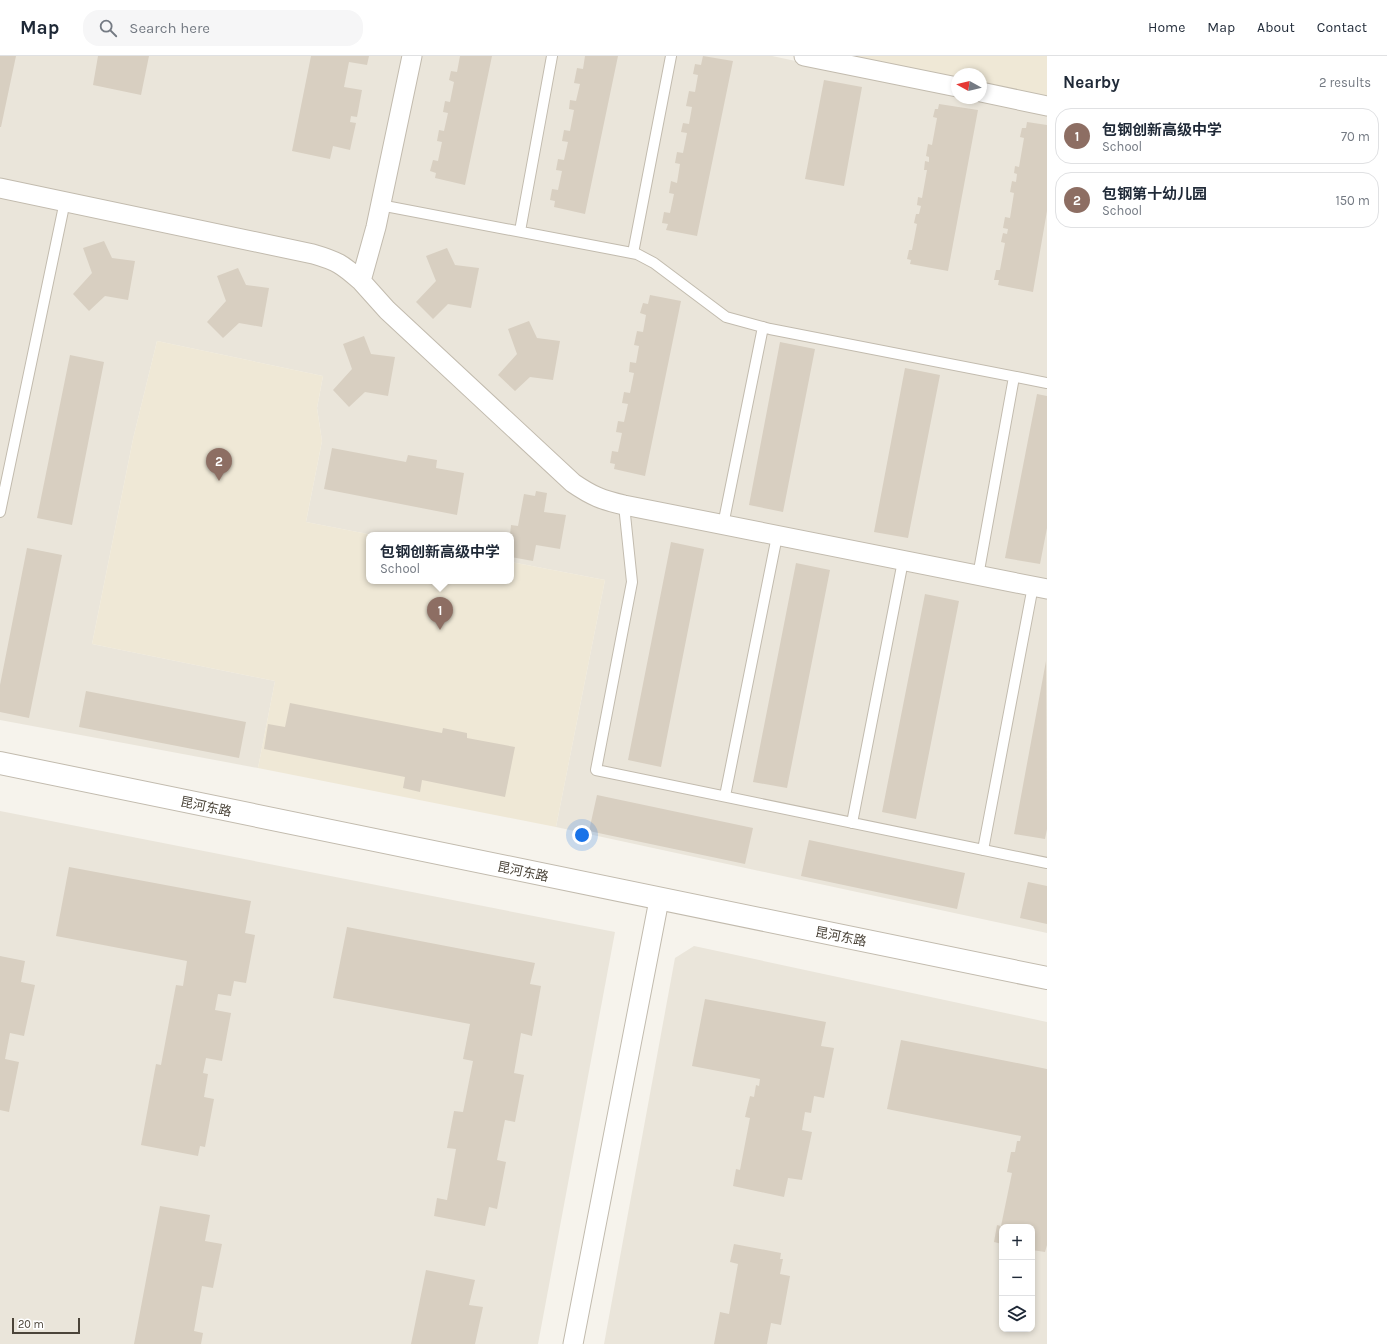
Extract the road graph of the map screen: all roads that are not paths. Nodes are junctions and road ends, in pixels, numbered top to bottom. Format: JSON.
{"nodes":[{"id":1,"x":412,"y":56,"type":"edge"},
{"id":2,"x":552,"y":56,"type":"edge"},
{"id":3,"x":671,"y":56,"type":"edge"},
{"id":4,"x":804,"y":56,"type":"edge"},
{"id":5,"x":951,"y":86,"type":"edge"},
{"id":6,"x":987,"y":93,"type":"edge"},
{"id":7,"x":1047,"y":106,"type":"edge"},
{"id":8,"x":0,"y":188,"type":"edge"},
{"id":9,"x":65,"y":201,"type":"junction"},
{"id":10,"x":380,"y":205,"type":"junction"},
{"id":11,"x":520,"y":231,"type":"junction"},
{"id":12,"x":633,"y":253,"type":"junction"},
{"id":13,"x":361,"y":281,"type":"junction"},
{"id":14,"x":763,"y":327,"type":"junction"},
{"id":15,"x":1014,"y":376,"type":"junction"},
{"id":16,"x":1047,"y":383,"type":"edge"},
{"id":17,"x":624,"y":506,"type":"junction"},
{"id":18,"x":0,"y":512,"type":"edge"},
{"id":19,"x":723,"y":525,"type":"junction"},
{"id":20,"x":777,"y":536,"type":"junction"},
{"id":21,"x":903,"y":561,"type":"junction"},
{"id":22,"x":978,"y":576,"type":"junction"},
{"id":23,"x":1040,"y":588,"type":"edge"},
{"id":24,"x":0,"y":763,"type":"edge"},
{"id":25,"x":725,"y":796,"type":"junction"},
{"id":26,"x":852,"y":823,"type":"junction"},
{"id":27,"x":983,"y":850,"type":"junction"},
{"id":28,"x":1047,"y":863,"type":"edge"},
{"id":29,"x":659,"y":900,"type":"junction"},
{"id":30,"x":1047,"y":978,"type":"edge"},
{"id":31,"x":573,"y":1344,"type":"edge"}],
"edges":[{"from":1,"to":10,"type":"street"},
{"from":2,"to":11,"type":"lane"},
{"from":3,"to":12,"type":"lane"},
{"from":4,"to":5,"type":"street"},
{"from":6,"to":7,"type":"street"},
{"from":8,"to":9,"type":"street"},
{"from":9,"to":13,"type":"street"},
{"from":9,"to":18,"type":"lane"},
{"from":10,"to":11,"type":"lane"},
{"from":10,"to":13,"type":"street"},
{"from":11,"to":12,"type":"lane"},
{"from":12,"to":14,"type":"lane"},
{"from":13,"to":17,"type":"street"},
{"from":14,"to":15,"type":"lane"},
{"from":14,"to":19,"type":"lane"},
{"from":15,"to":16,"type":"lane"},
{"from":15,"to":22,"type":"lane"},
{"from":17,"to":19,"type":"street"},
{"from":17,"to":25,"type":"lane"},
{"from":19,"to":20,"type":"street"},
{"from":20,"to":21,"type":"street"},
{"from":20,"to":25,"type":"lane"},
{"from":21,"to":22,"type":"street"},
{"from":21,"to":26,"type":"lane"},
{"from":22,"to":23,"type":"street"},
{"from":23,"to":27,"type":"lane"},
{"from":24,"to":29,"type":"street","name":"昆河东路"},
{"from":25,"to":26,"type":"lane"},
{"from":26,"to":27,"type":"lane"},
{"from":27,"to":28,"type":"lane"},
{"from":29,"to":30,"type":"street","name":"昆河东路"},
{"from":29,"to":31,"type":"street"}]}
